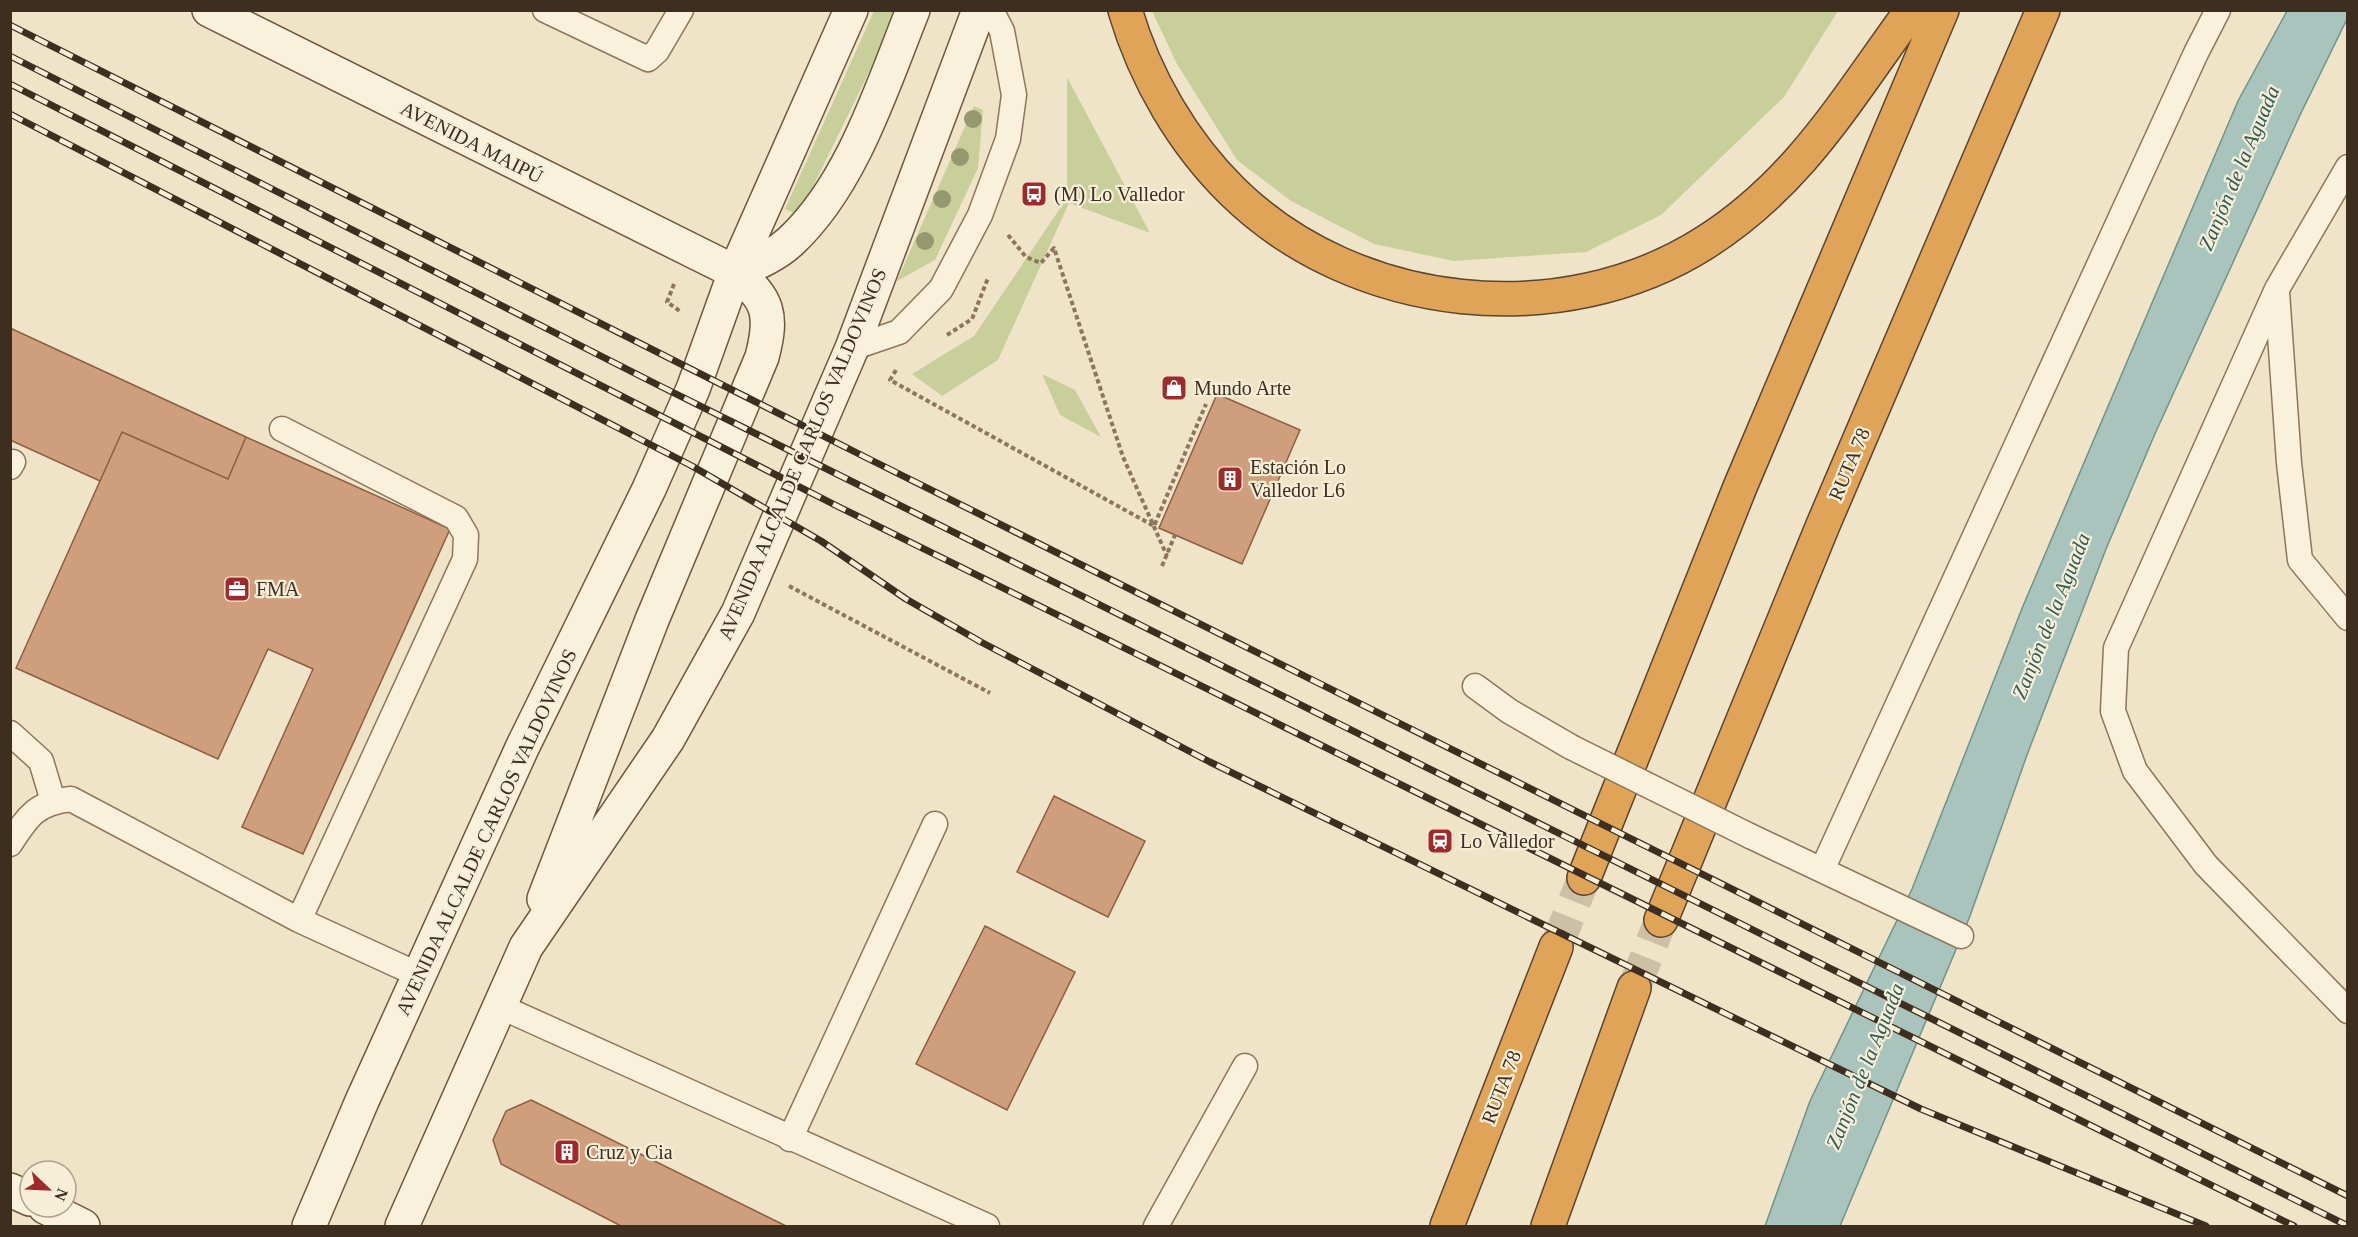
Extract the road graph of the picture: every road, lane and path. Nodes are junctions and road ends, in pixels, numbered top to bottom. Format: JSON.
{"nodes":[{"id":1,"x":209,"y":10,"type":"edge"},
{"id":2,"x":681,"y":10,"type":"edge"},
{"id":3,"x":851,"y":10,"type":"edge"},
{"id":4,"x":913,"y":10,"type":"edge"},
{"id":5,"x":979,"y":10,"type":"edge"},
{"id":6,"x":991,"y":10,"type":"edge"},
{"id":7,"x":1125,"y":10,"type":"edge"},
{"id":8,"x":1912,"y":10,"type":"edge"},
{"id":9,"x":1942,"y":10,"type":"edge"},
{"id":10,"x":2043,"y":10,"type":"edge"},
{"id":11,"x":2218,"y":10,"type":"edge"},
{"id":12,"x":553,"y":12,"type":"edge"},
{"id":13,"x":2348,"y":167,"type":"edge"},
{"id":14,"x":1010,"y":224,"type":"dead end"},
{"id":15,"x":1002,"y":229,"type":"dead end"},
{"id":16,"x":1006,"y":234,"type":"junction"},
{"id":17,"x":1002,"y":244,"type":"dead end"},
{"id":18,"x":735,"y":272,"type":"junction"},
{"id":19,"x":989,"y":276,"type":"dead end"},
{"id":20,"x":2277,"y":289,"type":"junction"},
{"id":21,"x":944,"y":337,"type":"dead end"},
{"id":22,"x":852,"y":348,"type":"junction"},
{"id":23,"x":897,"y":367,"type":"dead end"},
{"id":24,"x":1206,"y":404,"type":"dead end"},
{"id":25,"x":282,"y":429,"type":"dead end"},
{"id":26,"x":1154,"y":526,"type":"junction"},
{"id":27,"x":1175,"y":535,"type":"dead end"},
{"id":28,"x":1167,"y":556,"type":"junction"},
{"id":29,"x":1162,"y":566,"type":"dead end"},
{"id":30,"x":757,"y":569,"type":"junction"},
{"id":31,"x":2348,"y":618,"type":"edge"},
{"id":32,"x":1475,"y":686,"type":"dead end"},
{"id":33,"x":990,"y":693,"type":"dead end"},
{"id":34,"x":10,"y":733,"type":"edge"},
{"id":35,"x":53,"y":801,"type":"junction"},
{"id":36,"x":935,"y":824,"type":"dead end"},
{"id":37,"x":10,"y":844,"type":"edge"},
{"id":38,"x":1822,"y":870,"type":"junction"},
{"id":39,"x":1584,"y":878,"type":"tunnel mouth"},
{"id":40,"x":299,"y":920,"type":"junction"},
{"id":41,"x":1661,"y":920,"type":"tunnel mouth"},
{"id":42,"x":1961,"y":936,"type":"dead end"},
{"id":43,"x":526,"y":947,"type":"junction"},
{"id":44,"x":1556,"y":947,"type":"tunnel mouth"},
{"id":45,"x":419,"y":975,"type":"junction"},
{"id":46,"x":1634,"y":988,"type":"tunnel mouth"},
{"id":47,"x":499,"y":1006,"type":"junction"},
{"id":48,"x":2348,"y":1011,"type":"edge"},
{"id":49,"x":1245,"y":1066,"type":"dead end"},
{"id":50,"x":790,"y":1139,"type":"junction"},
{"id":51,"x":68,"y":1219,"type":"edge"},
{"id":52,"x":83,"y":1227,"type":"edge"},
{"id":53,"x":309,"y":1227,"type":"edge"},
{"id":54,"x":402,"y":1227,"type":"edge"},
{"id":55,"x":987,"y":1227,"type":"edge"},
{"id":56,"x":1156,"y":1227,"type":"edge"},
{"id":57,"x":1447,"y":1227,"type":"edge"},
{"id":58,"x":1548,"y":1227,"type":"edge"}],
"edges":[{"from":1,"to":18,"type":"main road","name":"AVENIDA MAIPÚ"},
{"from":2,"to":12,"type":"lane"},
{"from":3,"to":18,"type":"main road","name":"AVENIDA ALCALDE CARLOS VALDOVINOS"},
{"from":4,"to":18,"type":"main road"},
{"from":5,"to":22,"type":"main road","name":"AVENIDA ALCALDE CARLOS VALDOVINOS"},
{"from":6,"to":22,"type":"lane"},
{"from":7,"to":8,"type":"highway"},
{"from":9,"to":39,"type":"highway"},
{"from":10,"to":41,"type":"highway","name":"RUTA 78"},
{"from":11,"to":38,"type":"lane"},
{"from":13,"to":20,"type":"lane"},
{"from":14,"to":16,"type":"path"},
{"from":15,"to":16,"type":"path"},
{"from":16,"to":17,"type":"path"},
{"from":16,"to":26,"type":"path"},
{"from":18,"to":43,"type":"main road","name":"AVENIDA MAIPÚ"},
{"from":18,"to":45,"type":"main road","name":"AVENIDA ALCALDE CARLOS VALDOVINOS"},
{"from":19,"to":21,"type":"path"},
{"from":20,"to":31,"type":"lane"},
{"from":20,"to":48,"type":"lane"},
{"from":22,"to":30,"type":"main road","name":"AVENIDA ALCALDE CARLOS VALDOVINOS"},
{"from":23,"to":26,"type":"path"},
{"from":24,"to":26,"type":"path"},
{"from":25,"to":40,"type":"lane"},
{"from":26,"to":28,"type":"path"},
{"from":27,"to":28,"type":"path"},
{"from":28,"to":29,"type":"path"},
{"from":30,"to":33,"type":"path"},
{"from":30,"to":43,"type":"main road","name":"AVENIDA ALCALDE CARLOS VALDOVINOS"},
{"from":32,"to":38,"type":"lane","bridge":true},
{"from":34,"to":35,"type":"lane"},
{"from":35,"to":37,"type":"lane"},
{"from":35,"to":40,"type":"lane"},
{"from":36,"to":50,"type":"lane"},
{"from":38,"to":42,"type":"lane"},
{"from":40,"to":45,"type":"lane"},
{"from":43,"to":47,"type":"main road","name":"AVENIDA ALCALDE CARLOS VALDOVINOS"},
{"from":44,"to":57,"type":"highway","name":"RUTA 78"},
{"from":45,"to":53,"type":"main road","name":"AVENIDA ALCALDE CARLOS VALDOVINOS"},
{"from":46,"to":58,"type":"highway"},
{"from":47,"to":50,"type":"lane"},
{"from":47,"to":54,"type":"main road","name":"AVENIDA ALCALDE CARLOS VALDOVINOS"},
{"from":49,"to":56,"type":"lane"},
{"from":50,"to":55,"type":"lane"},
{"from":51,"to":52,"type":"main road"}]}
